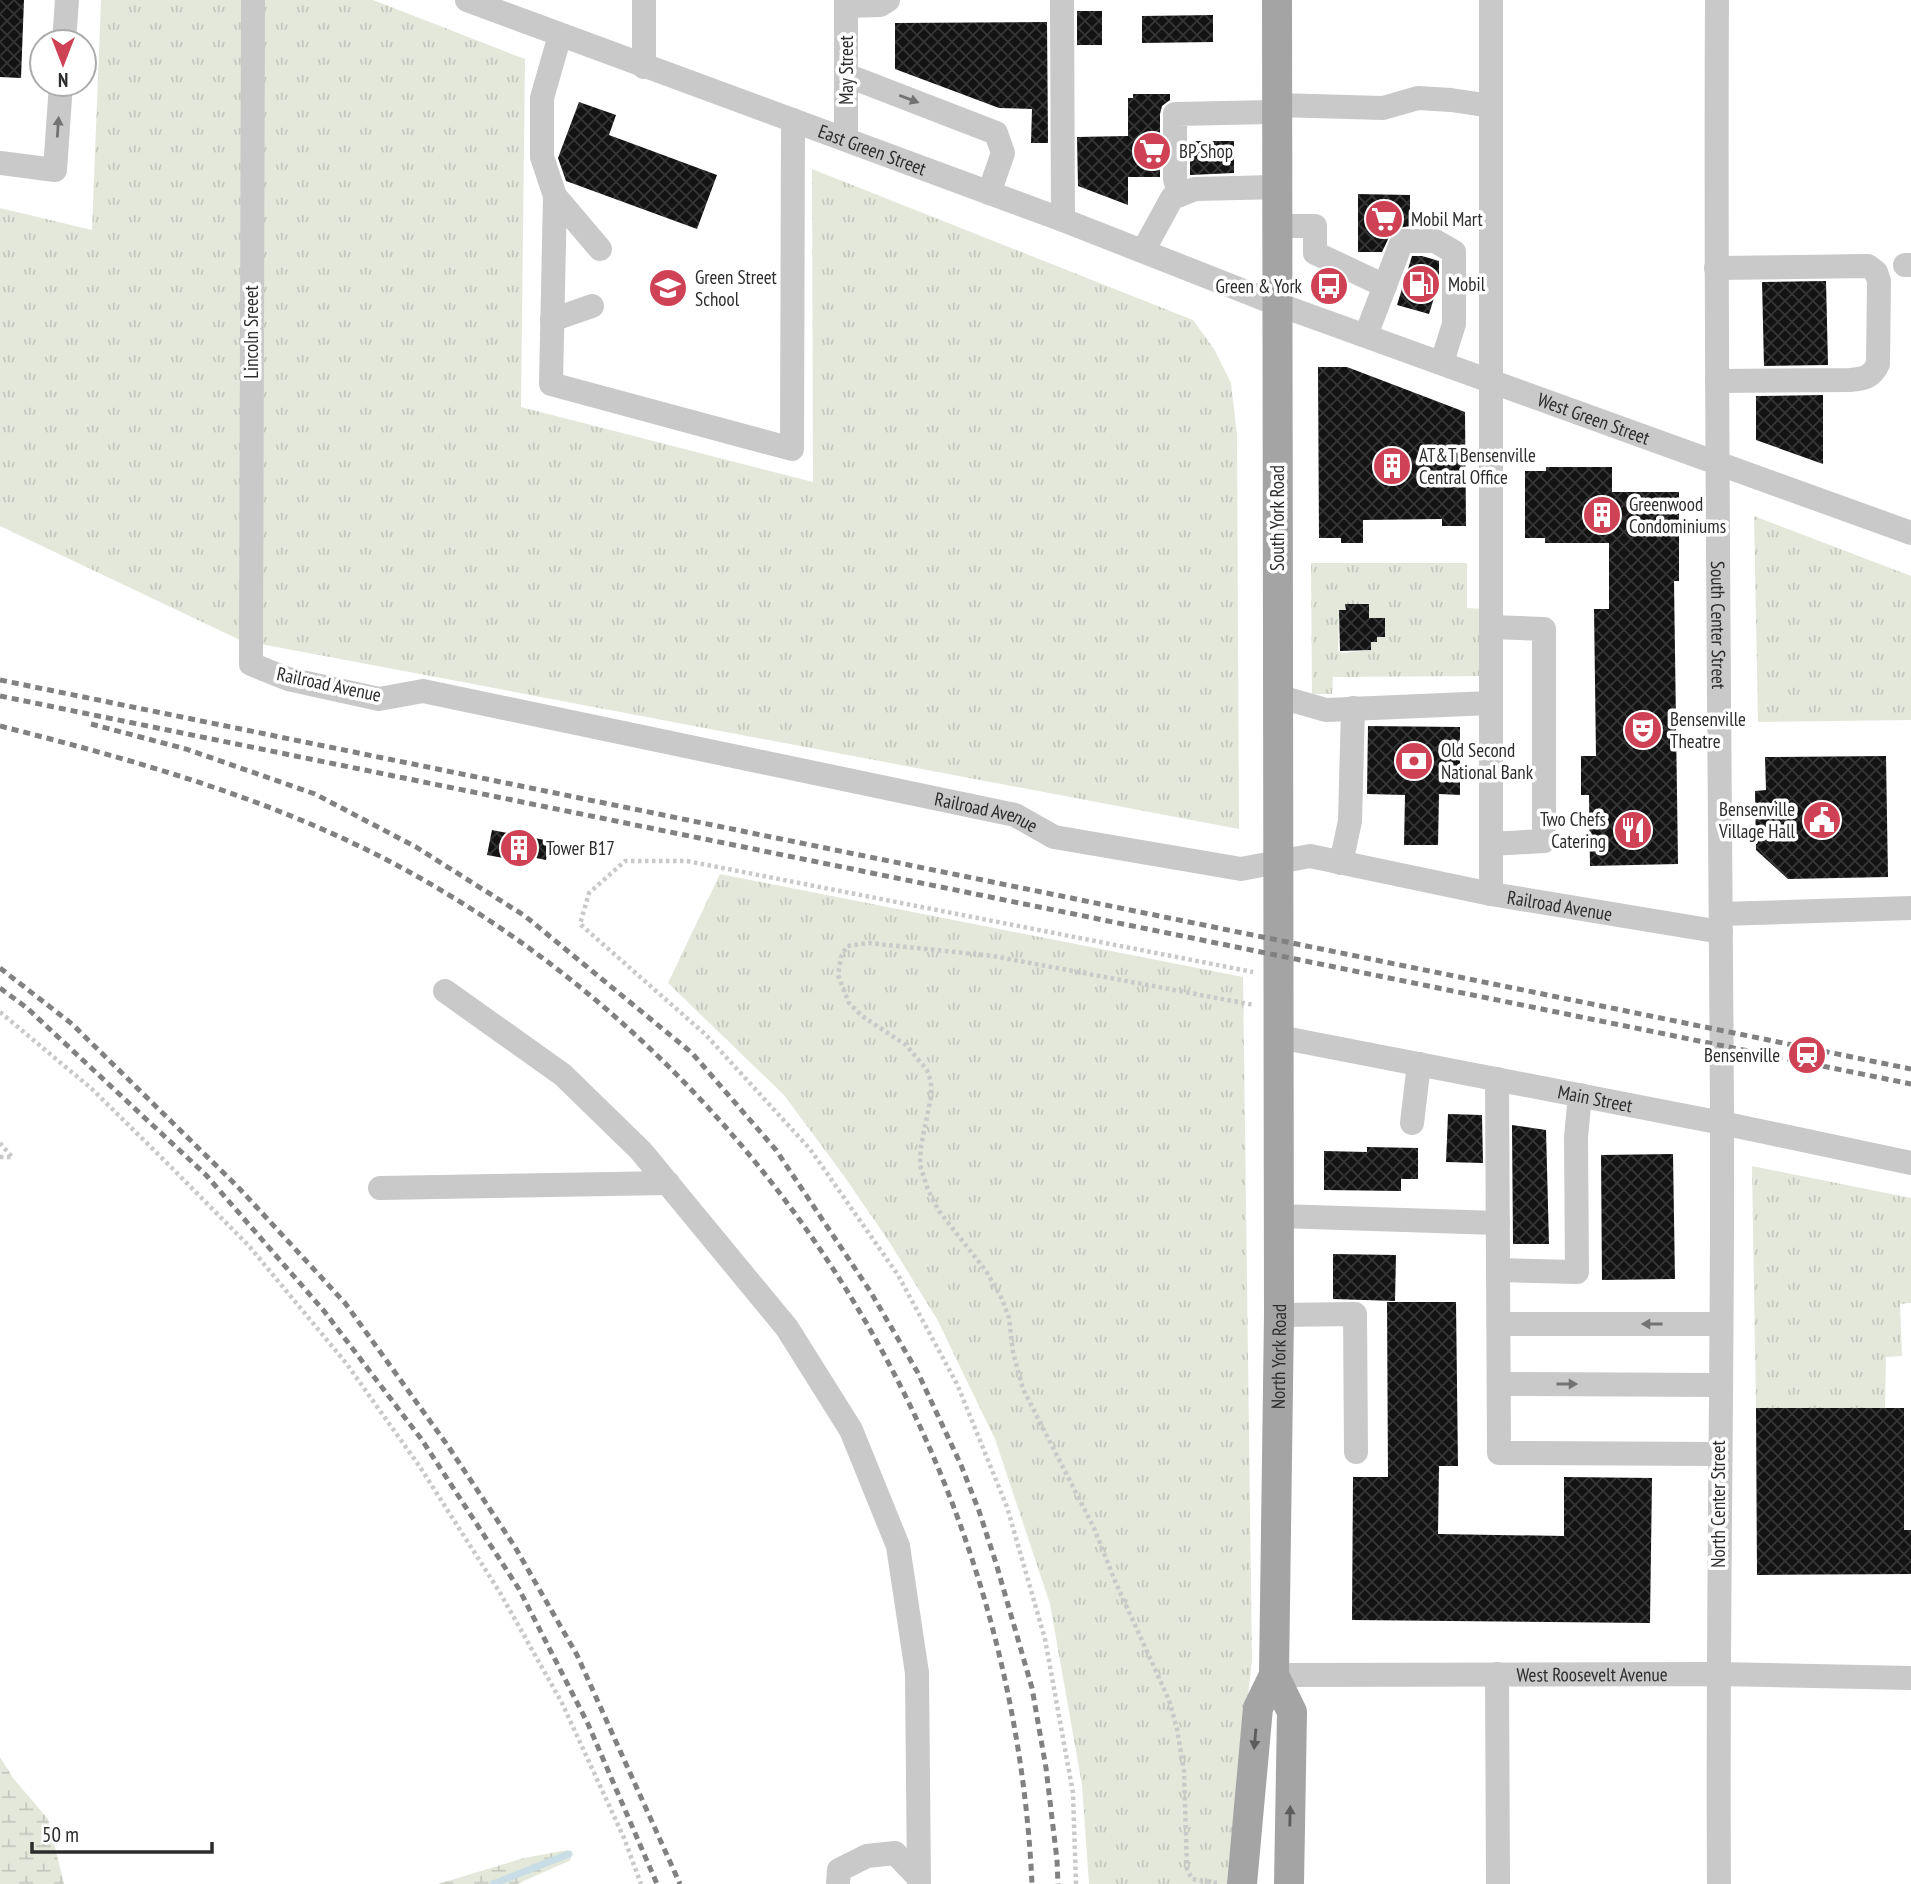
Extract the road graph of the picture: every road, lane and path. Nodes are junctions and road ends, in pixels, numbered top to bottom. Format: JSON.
{"nodes":[{"id":1,"x":67,"y":0,"type":"edge"},
{"id":2,"x":253,"y":0,"type":"edge"},
{"id":3,"x":467,"y":0,"type":"edge"},
{"id":4,"x":644,"y":0,"type":"edge"},
{"id":5,"x":888,"y":0,"type":"edge"},
{"id":6,"x":1062,"y":0,"type":"edge"},
{"id":7,"x":1278,"y":0,"type":"edge"},
{"id":8,"x":1491,"y":0,"type":"edge"},
{"id":9,"x":1717,"y":0,"type":"edge"},
{"id":10,"x":846,"y":3,"type":"edge"},
{"id":11,"x":65,"y":28,"type":"edge"},
{"id":12,"x":560,"y":35,"type":"junction"},
{"id":13,"x":644,"y":67,"type":"junction"},
{"id":14,"x":846,"y":75,"type":"junction"},
{"id":15,"x":60,"y":98,"type":"edge"},
{"id":16,"x":1491,"y":106,"type":"junction"},
{"id":17,"x":1278,"y":108,"type":"junction"},
{"id":18,"x":793,"y":120,"type":"junction"},
{"id":19,"x":846,"y":139,"type":"junction"},
{"id":20,"x":0,"y":163,"type":"edge"},
{"id":21,"x":1277,"y":187,"type":"junction"},
{"id":22,"x":989,"y":193,"type":"junction"},
{"id":23,"x":555,"y":195,"type":"junction"},
{"id":24,"x":1179,"y":195,"type":"junction"},
{"id":25,"x":1063,"y":220,"type":"junction"},
{"id":26,"x":1277,"y":226,"type":"junction"},
{"id":27,"x":600,"y":249,"type":"dead end"},
{"id":28,"x":1143,"y":251,"type":"junction"},
{"id":29,"x":1716,"y":268,"type":"junction"},
{"id":30,"x":1385,"y":286,"type":"junction"},
{"id":31,"x":1277,"y":304,"type":"junction"},
{"id":32,"x":592,"y":306,"type":"dead end"},
{"id":33,"x":552,"y":320,"type":"junction"},
{"id":34,"x":1366,"y":335,"type":"junction"},
{"id":35,"x":1442,"y":362,"type":"junction"},
{"id":36,"x":1491,"y":380,"type":"junction"},
{"id":37,"x":1717,"y":381,"type":"junction"},
{"id":38,"x":1718,"y":461,"type":"junction"},
{"id":39,"x":1911,"y":533,"type":"edge"},
{"id":40,"x":1491,"y":627,"type":"junction"},
{"id":41,"x":251,"y":664,"type":"joint"},
{"id":42,"x":1277,"y":696,"type":"junction"},
{"id":43,"x":1491,"y":703,"type":"junction"},
{"id":44,"x":1353,"y":708,"type":"junction"},
{"id":45,"x":1491,"y":844,"type":"junction"},
{"id":46,"x":1278,"y":863,"type":"junction"},
{"id":47,"x":1341,"y":863,"type":"junction"},
{"id":48,"x":1491,"y":894,"type":"junction"},
{"id":49,"x":1911,"y":908,"type":"edge"},
{"id":50,"x":1721,"y":923,"type":"junction"},
{"id":51,"x":1279,"y":977,"type":"junction"},
{"id":52,"x":445,"y":992,"type":"dead end"},
{"id":53,"x":0,"y":1012,"type":"edge"},
{"id":54,"x":1279,"y":1023,"type":"junction"},
{"id":55,"x":1419,"y":1064,"type":"junction"},
{"id":56,"x":1497,"y":1079,"type":"junction"},
{"id":57,"x":1580,"y":1096,"type":"junction"},
{"id":58,"x":1412,"y":1123,"type":"dead end"},
{"id":59,"x":1722,"y":1123,"type":"junction"},
{"id":60,"x":0,"y":1143,"type":"edge"},
{"id":61,"x":0,"y":1157,"type":"edge"},
{"id":62,"x":1911,"y":1163,"type":"edge"},
{"id":63,"x":668,"y":1183,"type":"junction"},
{"id":64,"x":380,"y":1188,"type":"dead end"},
{"id":65,"x":1279,"y":1216,"type":"junction"},
{"id":66,"x":1498,"y":1223,"type":"junction"},
{"id":67,"x":1498,"y":1270,"type":"junction"},
{"id":68,"x":1279,"y":1315,"type":"junction"},
{"id":69,"x":1499,"y":1324,"type":"junction"},
{"id":70,"x":1720,"y":1324,"type":"junction"},
{"id":71,"x":1499,"y":1384,"type":"junction"},
{"id":72,"x":1720,"y":1385,"type":"junction"},
{"id":73,"x":1356,"y":1452,"type":"dead end"},
{"id":74,"x":1719,"y":1454,"type":"junction"},
{"id":75,"x":1497,"y":1674,"type":"junction"},
{"id":76,"x":1717,"y":1674,"type":"junction"},
{"id":77,"x":1274,"y":1675,"type":"junction"},
{"id":78,"x":1911,"y":1678,"type":"edge"},
{"id":79,"x":919,"y":1881,"type":"edge"},
{"id":80,"x":641,"y":1884,"type":"edge"},
{"id":81,"x":838,"y":1884,"type":"edge"},
{"id":82,"x":1076,"y":1884,"type":"edge"},
{"id":83,"x":1226,"y":1884,"type":"edge"},
{"id":84,"x":1242,"y":1884,"type":"edge"},
{"id":85,"x":1289,"y":1884,"type":"edge"},
{"id":86,"x":1498,"y":1884,"type":"edge"},
{"id":87,"x":1718,"y":1884,"type":"edge"}],
"edges":[{"from":1,"to":11,"type":"street"},
{"from":2,"to":41,"type":"street","name":"Lincoln Sreeet"},
{"from":3,"to":12,"type":"street","name":"East Green Street"},
{"from":4,"to":13,"type":"street"},
{"from":5,"to":10,"type":"street"},
{"from":6,"to":25,"type":"street"},
{"from":7,"to":17,"type":"main road","name":"South York Road"},
{"from":8,"to":16,"type":"street"},
{"from":9,"to":29,"type":"street","name":"South Center Street"},
{"from":10,"to":14,"type":"street","name":"May Street"},
{"from":12,"to":13,"type":"street","name":"East Green Street"},
{"from":12,"to":23,"type":"street"},
{"from":13,"to":18,"type":"street","name":"East Green Street"},
{"from":14,"to":19,"type":"street","name":"May Street"},
{"from":14,"to":22,"type":"street","one_way":true},
{"from":20,"to":15,"type":"street","one_way":true},
{"from":16,"to":17,"type":"street"},
{"from":16,"to":36,"type":"street"},
{"from":17,"to":21,"type":"main road","name":"South York Road"},
{"from":17,"to":24,"type":"street"},
{"from":18,"to":19,"type":"street","name":"East Green Street"},
{"from":18,"to":33,"type":"street"},
{"from":19,"to":22,"type":"street","name":"East Green Street"},
{"from":21,"to":24,"type":"street"},
{"from":21,"to":26,"type":"main road","name":"South York Road"},
{"from":22,"to":25,"type":"street","name":"East Green Street"},
{"from":23,"to":27,"type":"street"},
{"from":23,"to":33,"type":"street"},
{"from":24,"to":28,"type":"street"},
{"from":25,"to":28,"type":"street","name":"East Green Street"},
{"from":26,"to":30,"type":"street"},
{"from":26,"to":31,"type":"main road","name":"South York Road"},
{"from":28,"to":31,"type":"street","name":"East Green Street"},
{"from":29,"to":37,"type":"street","name":"South Center Street"},
{"from":29,"to":37,"type":"street"},
{"from":30,"to":34,"type":"street"},
{"from":30,"to":35,"type":"street"},
{"from":31,"to":34,"type":"street","name":"West Green Street"},
{"from":31,"to":42,"type":"main road","name":"South York Road"},
{"from":32,"to":33,"type":"street"},
{"from":34,"to":35,"type":"street","name":"West Green Street"},
{"from":35,"to":36,"type":"street","name":"West Green Street"},
{"from":36,"to":38,"type":"street","name":"West Green Street"},
{"from":36,"to":40,"type":"street"},
{"from":37,"to":38,"type":"street","name":"South Center Street"},
{"from":38,"to":39,"type":"street","name":"West Green Street"},
{"from":38,"to":50,"type":"street","name":"South Center Street"},
{"from":40,"to":43,"type":"street"},
{"from":40,"to":45,"type":"street"},
{"from":41,"to":46,"type":"street","name":"Railroad Avenue"},
{"from":42,"to":44,"type":"street"},
{"from":42,"to":46,"type":"main road","name":"South York Road"},
{"from":43,"to":44,"type":"street"},
{"from":43,"to":45,"type":"street"},
{"from":44,"to":47,"type":"street"},
{"from":45,"to":48,"type":"street"},
{"from":46,"to":47,"type":"street","name":"Railroad Avenue"},
{"from":46,"to":51,"type":"main road","name":"South York Road"},
{"from":47,"to":48,"type":"street","name":"Railroad Avenue"},
{"from":48,"to":50,"type":"street","name":"Railroad Avenue"},
{"from":49,"to":50,"type":"street","name":"Railroad Avenue"},
{"from":50,"to":59,"type":"street","name":"South Center Street"},
{"from":51,"to":54,"type":"main road","name":"South York Road"},
{"from":51,"to":82,"type":"path"},
{"from":52,"to":63,"type":"street"},
{"from":53,"to":80,"type":"path"},
{"from":54,"to":55,"type":"street","name":"Main Street"},
{"from":54,"to":65,"type":"main road","name":"North York Road"},
{"from":54,"to":83,"type":"path"},
{"from":55,"to":56,"type":"street","name":"Main Street"},
{"from":55,"to":58,"type":"street"},
{"from":56,"to":57,"type":"street","name":"Main Street"},
{"from":56,"to":66,"type":"street"},
{"from":57,"to":59,"type":"street","name":"Main Street"},
{"from":57,"to":67,"type":"street"},
{"from":59,"to":62,"type":"street","name":"Main Street"},
{"from":59,"to":70,"type":"street","name":"North Center Street"},
{"from":60,"to":61,"type":"path"},
{"from":63,"to":64,"type":"street"},
{"from":63,"to":79,"type":"street"},
{"from":65,"to":66,"type":"street"},
{"from":65,"to":68,"type":"main road","name":"North York Road"},
{"from":66,"to":67,"type":"street"},
{"from":67,"to":69,"type":"street"},
{"from":68,"to":73,"type":"street"},
{"from":68,"to":77,"type":"main road","name":"North York Road"},
{"from":70,"to":69,"type":"street","one_way":true},
{"from":69,"to":71,"type":"street"},
{"from":70,"to":72,"type":"street","name":"North Center Street"},
{"from":71,"to":72,"type":"street","one_way":true},
{"from":71,"to":74,"type":"street"},
{"from":72,"to":74,"type":"street","name":"North Center Street"},
{"from":74,"to":76,"type":"street","name":"North Center Street"},
{"from":75,"to":76,"type":"street","name":"West Roosevelt Avenue"},
{"from":75,"to":77,"type":"street","name":"West Roosevelt Avenue"},
{"from":75,"to":86,"type":"street"},
{"from":76,"to":78,"type":"street","name":"West Roosevelt Avenue"},
{"from":76,"to":87,"type":"street","name":"North Center Street"},
{"from":77,"to":84,"type":"main road","name":"North York Road","one_way":true},
{"from":85,"to":77,"type":"main road","name":"North York Road","one_way":true},
{"from":79,"to":81,"type":"street"}]}
